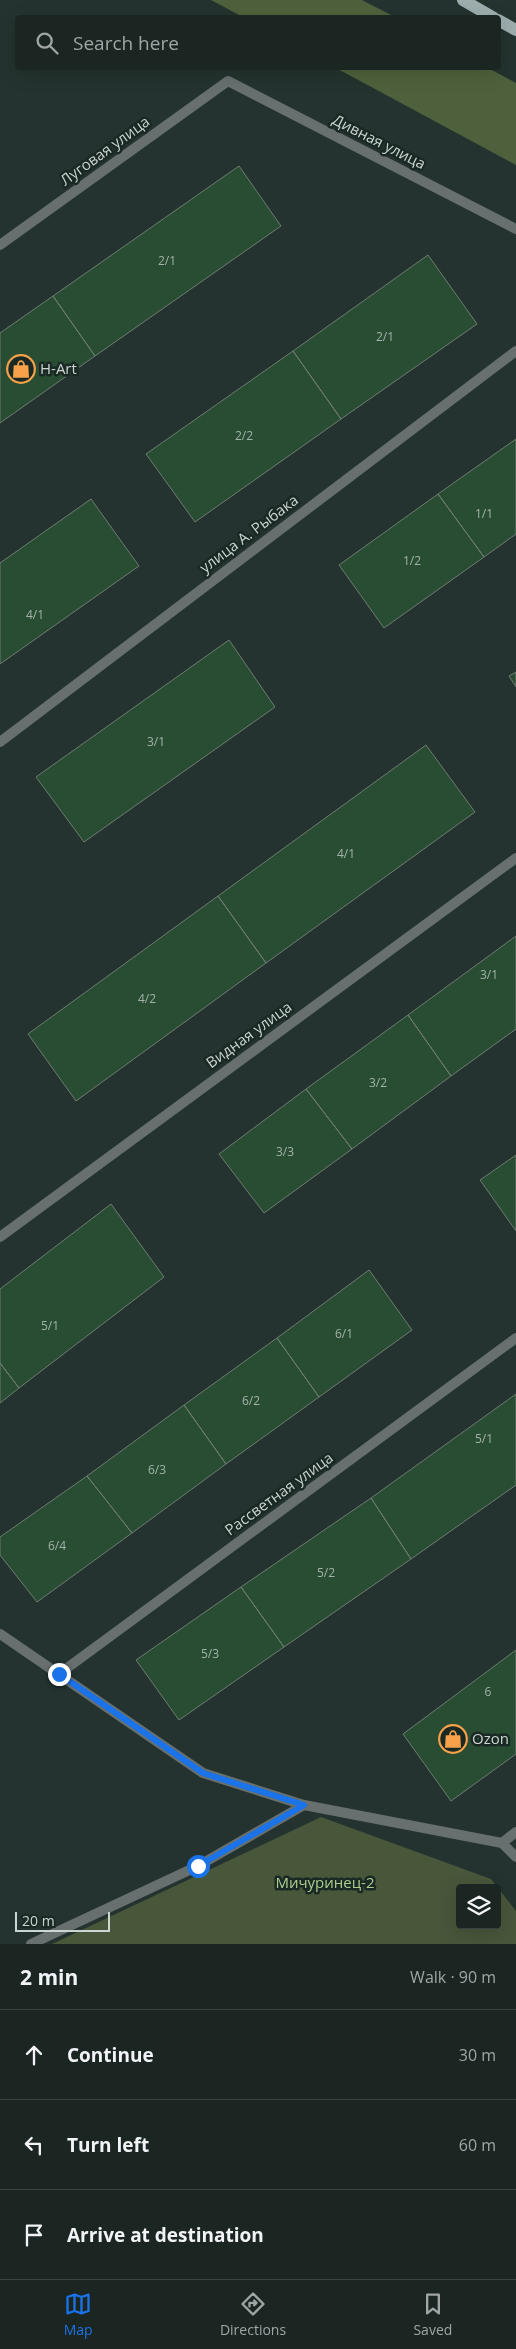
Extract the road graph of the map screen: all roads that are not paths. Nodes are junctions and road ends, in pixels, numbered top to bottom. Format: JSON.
{"nodes":[{"id":1,"x":463,"y":0,"type":"edge"},
{"id":2,"x":489,"y":15,"type":"edge"},
{"id":3,"x":501,"y":22,"type":"edge"},
{"id":4,"x":516,"y":30,"type":"edge"},
{"id":5,"x":228,"y":81,"type":"joint"},
{"id":6,"x":516,"y":229,"type":"edge"},
{"id":7,"x":0,"y":244,"type":"edge"},
{"id":8,"x":516,"y":351,"type":"edge"},
{"id":9,"x":0,"y":742,"type":"edge"},
{"id":10,"x":516,"y":858,"type":"edge"},
{"id":11,"x":0,"y":1237,"type":"edge"},
{"id":12,"x":516,"y":1338,"type":"edge"},
{"id":13,"x":0,"y":1634,"type":"edge"},
{"id":14,"x":59,"y":1674,"type":"junction"},
{"id":15,"x":304,"y":1805,"type":"junction"},
{"id":16,"x":516,"y":1832,"type":"edge"},
{"id":17,"x":502,"y":1842,"type":"junction"},
{"id":18,"x":516,"y":1857,"type":"edge"},
{"id":19,"x":31,"y":1944,"type":"edge"}],
"edges":[{"from":1,"to":2,"type":"main road"},
{"from":3,"to":4,"type":"main road"},
{"from":5,"to":6,"type":"street","name":"Дивная улица"},
{"from":5,"to":7,"type":"street","name":"Луговая улица"},
{"from":8,"to":9,"type":"street","name":"улица А. Рыбака"},
{"from":10,"to":11,"type":"street","name":"Видная улица"},
{"from":12,"to":14,"type":"street","name":"Рассветная улица"},
{"from":13,"to":14,"type":"street"},
{"from":14,"to":15,"type":"street"},
{"from":15,"to":17,"type":"street"},
{"from":15,"to":19,"type":"street"},
{"from":16,"to":17,"type":"street"},
{"from":17,"to":18,"type":"street"}]}
